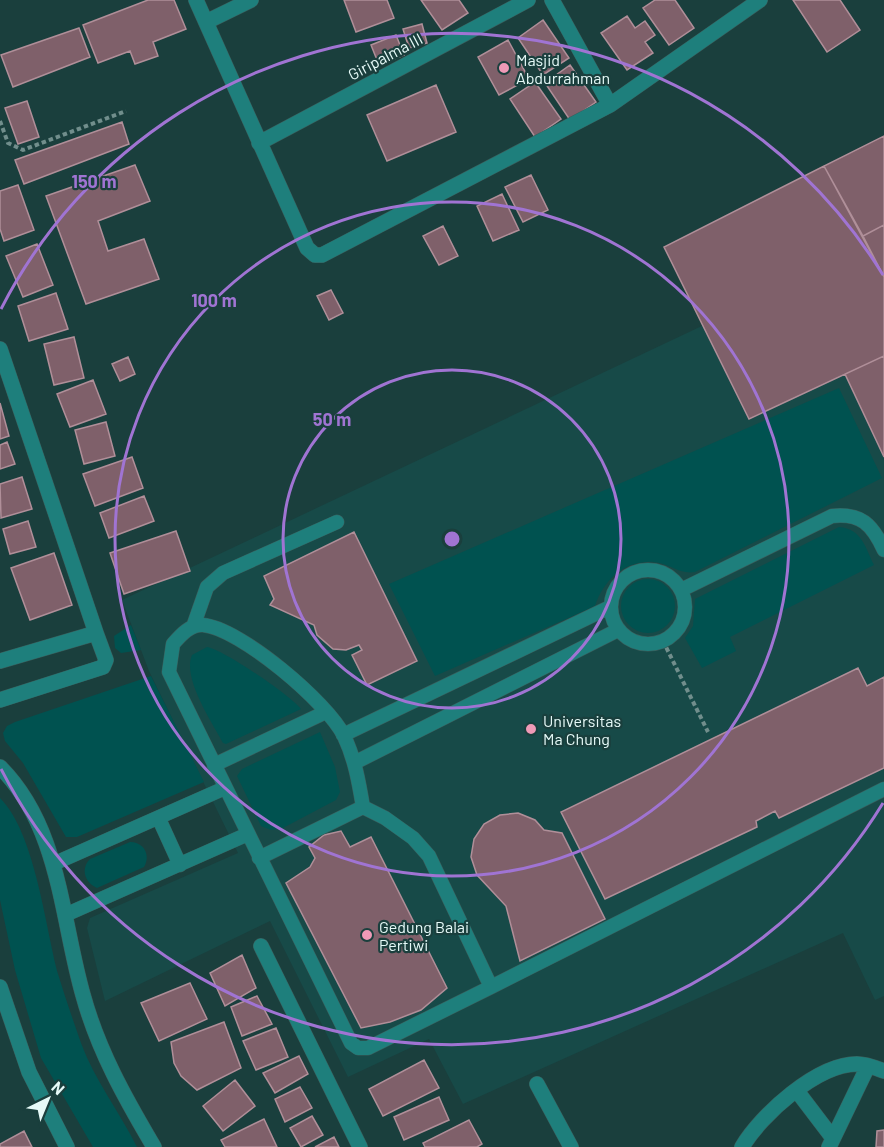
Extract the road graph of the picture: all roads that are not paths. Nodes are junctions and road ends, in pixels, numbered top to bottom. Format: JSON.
{"nodes":[{"id":1,"x":196,"y":0,"type":"edge"},
{"id":2,"x":251,"y":0,"type":"edge"},
{"id":3,"x":528,"y":0,"type":"edge"},
{"id":4,"x":552,"y":0,"type":"edge"},
{"id":5,"x":760,"y":0,"type":"edge"},
{"id":6,"x":206,"y":22,"type":"junction"},
{"id":7,"x":610,"y":105,"type":"junction"},
{"id":8,"x":259,"y":143,"type":"junction"},
{"id":9,"x":0,"y":349,"type":"edge"},
{"id":10,"x":337,"y":522,"type":"dead end"},
{"id":11,"x":882,"y":542,"type":"edge"},
{"id":12,"x":681,"y":590,"type":"junction"},
{"id":13,"x":610,"y":607,"type":"junction"},
{"id":14,"x":193,"y":627,"type":"junction"},
{"id":15,"x":618,"y":630,"type":"junction"},
{"id":16,"x":96,"y":633,"type":"junction"},
{"id":17,"x":0,"y":661,"type":"edge"},
{"id":18,"x":0,"y":700,"type":"edge"},
{"id":19,"x":326,"y":712,"type":"junction"},
{"id":20,"x":343,"y":735,"type":"junction"},
{"id":21,"x":354,"y":763,"type":"junction"},
{"id":22,"x":214,"y":765,"type":"junction"},
{"id":23,"x":0,"y":767,"type":"edge"},
{"id":24,"x":225,"y":788,"type":"junction"},
{"id":25,"x":884,"y":789,"type":"edge"},
{"id":26,"x":363,"y":807,"type":"junction"},
{"id":27,"x":159,"y":819,"type":"junction"},
{"id":28,"x":248,"y":834,"type":"junction"},
{"id":29,"x":259,"y":858,"type":"junction"},
{"id":30,"x":53,"y":864,"type":"junction"},
{"id":31,"x":180,"y":865,"type":"junction"},
{"id":32,"x":65,"y":915,"type":"junction"},
{"id":33,"x":261,"y":946,"type":"dead end"},
{"id":34,"x":0,"y":987,"type":"edge"},
{"id":35,"x":490,"y":987,"type":"junction"},
{"id":36,"x":868,"y":1066,"type":"junction"},
{"id":37,"x":884,"y":1071,"type":"edge"},
{"id":38,"x":537,"y":1084,"type":"dead end"},
{"id":39,"x":797,"y":1091,"type":"junction"},
{"id":40,"x":830,"y":1142,"type":"edge"},
{"id":41,"x":67,"y":1147,"type":"edge"},
{"id":42,"x":154,"y":1147,"type":"edge"},
{"id":43,"x":360,"y":1147,"type":"edge"},
{"id":44,"x":571,"y":1147,"type":"edge"},
{"id":45,"x":742,"y":1147,"type":"edge"}],
"edges":[{"from":1,"to":6,"type":"street"},
{"from":2,"to":6,"type":"street"},
{"from":3,"to":8,"type":"street","name":"Giripalma III"},
{"from":4,"to":7,"type":"street"},
{"from":5,"to":7,"type":"street"},
{"from":6,"to":8,"type":"street"},
{"from":7,"to":8,"type":"street"},
{"from":9,"to":16,"type":"street"},
{"from":10,"to":14,"type":"lane"},
{"from":11,"to":12,"type":"lane"},
{"from":12,"to":13,"type":"lane"},
{"from":12,"to":15,"type":"lane"},
{"from":13,"to":15,"type":"lane"},
{"from":13,"to":20,"type":"lane"},
{"from":14,"to":19,"type":"lane"},
{"from":14,"to":22,"type":"lane"},
{"from":15,"to":21,"type":"lane"},
{"from":16,"to":17,"type":"street"},
{"from":16,"to":18,"type":"street"},
{"from":19,"to":20,"type":"lane"},
{"from":19,"to":22,"type":"lane"},
{"from":20,"to":21,"type":"lane"},
{"from":21,"to":26,"type":"lane"},
{"from":22,"to":24,"type":"lane"},
{"from":23,"to":30,"type":"street"},
{"from":24,"to":27,"type":"lane"},
{"from":24,"to":28,"type":"lane"},
{"from":25,"to":35,"type":"lane"},
{"from":26,"to":29,"type":"lane"},
{"from":26,"to":35,"type":"lane"},
{"from":27,"to":30,"type":"lane"},
{"from":27,"to":31,"type":"lane"},
{"from":28,"to":29,"type":"lane"},
{"from":28,"to":31,"type":"lane"},
{"from":29,"to":35,"type":"lane"},
{"from":30,"to":32,"type":"street"},
{"from":31,"to":32,"type":"lane"},
{"from":32,"to":42,"type":"street"},
{"from":33,"to":43,"type":"street"},
{"from":34,"to":41,"type":"street"},
{"from":36,"to":37,"type":"street"},
{"from":36,"to":39,"type":"street"},
{"from":36,"to":40,"type":"street"},
{"from":38,"to":44,"type":"street"},
{"from":39,"to":40,"type":"street"},
{"from":39,"to":45,"type":"street"}]}
